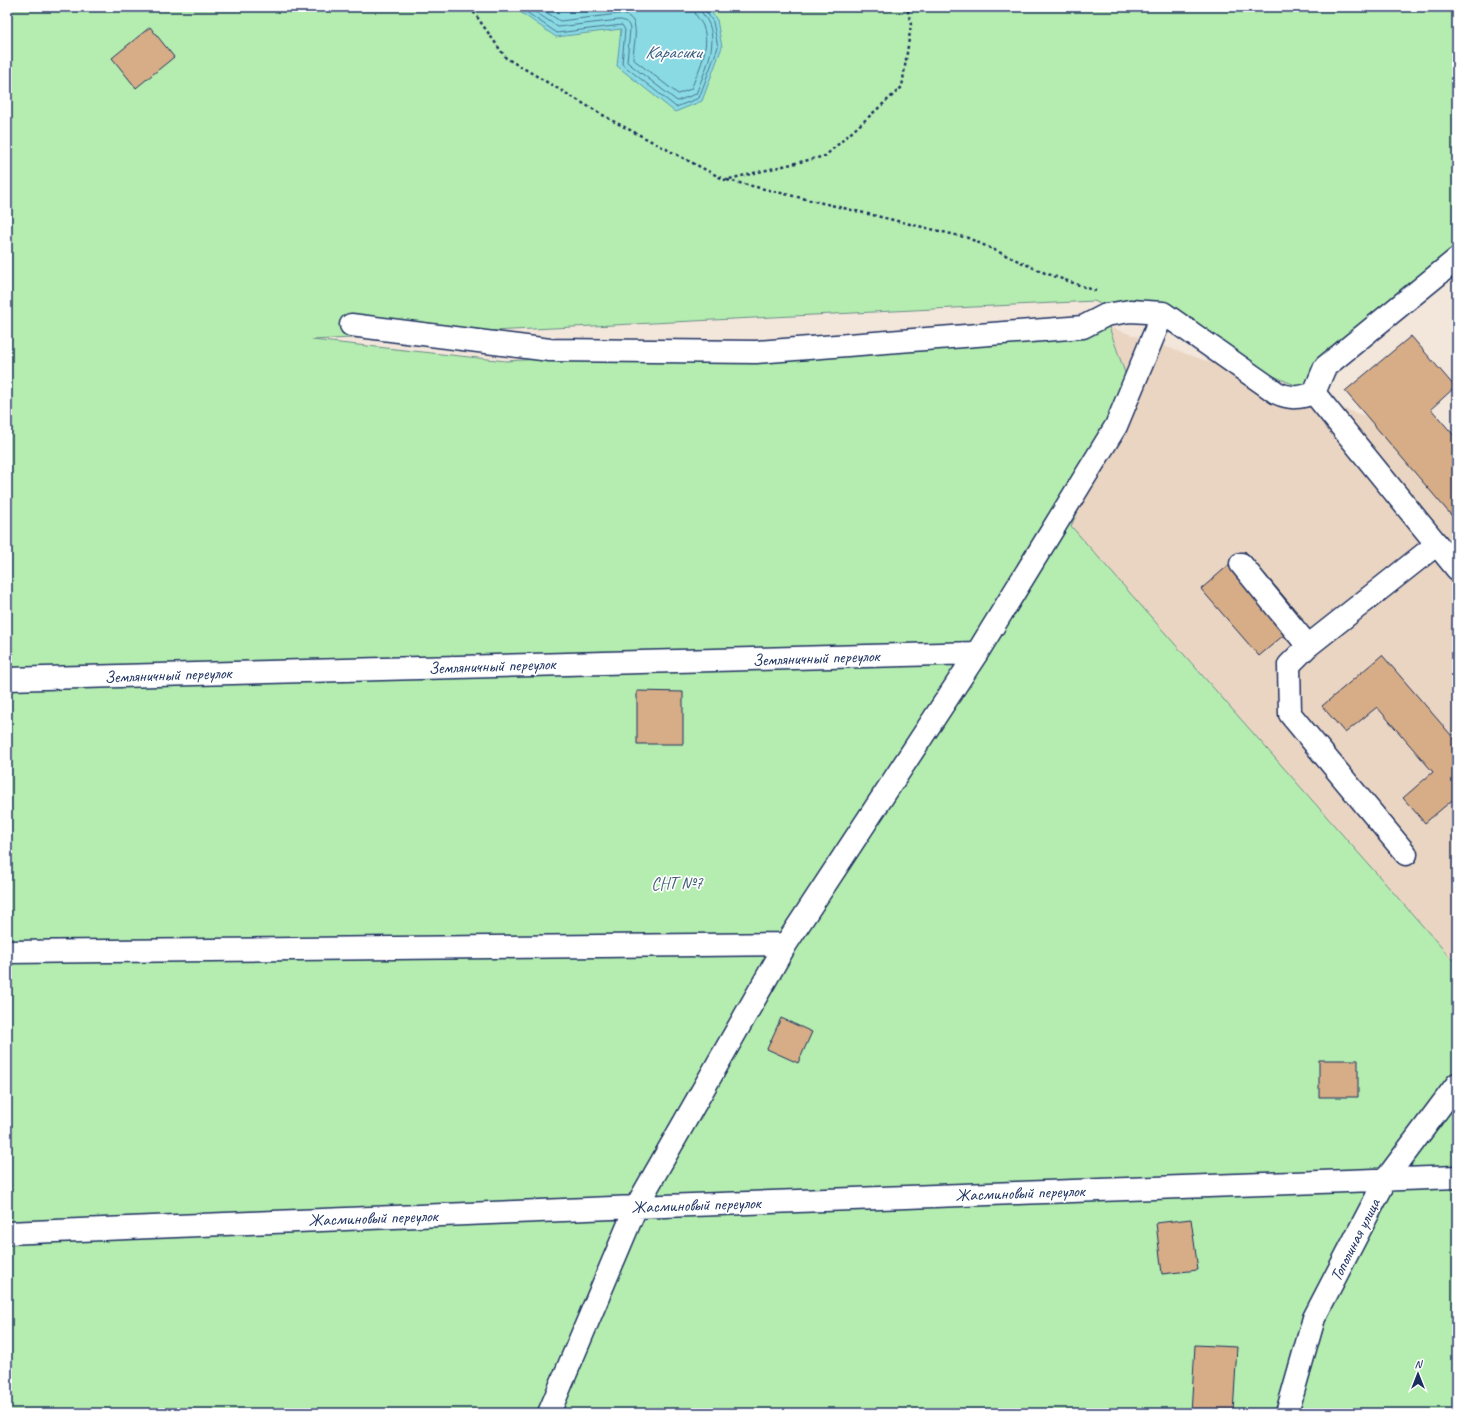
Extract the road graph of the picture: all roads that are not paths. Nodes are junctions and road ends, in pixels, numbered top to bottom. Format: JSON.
{"nodes":[{"id":1,"x":1457,"y":259,"type":"edge"},
{"id":2,"x":1163,"y":313,"type":"junction"},
{"id":3,"x":350,"y":325,"type":"dead end"},
{"id":4,"x":1314,"y":393,"type":"junction"},
{"id":5,"x":1437,"y":544,"type":"junction"},
{"id":6,"x":1241,"y":564,"type":"dead end"},
{"id":7,"x":1457,"y":569,"type":"edge"},
{"id":8,"x":1308,"y":646,"type":"junction"},
{"id":9,"x":977,"y":653,"type":"junction"},
{"id":10,"x":7,"y":679,"type":"edge"},
{"id":11,"x":1406,"y":854,"type":"dead end"},
{"id":12,"x":786,"y":944,"type":"junction"},
{"id":13,"x":7,"y":952,"type":"edge"},
{"id":14,"x":1457,"y":1084,"type":"edge"},
{"id":15,"x":1457,"y":1177,"type":"edge"},
{"id":16,"x":1386,"y":1180,"type":"junction"},
{"id":17,"x":636,"y":1207,"type":"junction"},
{"id":18,"x":7,"y":1233,"type":"edge"},
{"id":19,"x":549,"y":1413,"type":"edge"},
{"id":20,"x":1288,"y":1413,"type":"edge"}],
"edges":[{"from":1,"to":4,"type":"street"},
{"from":2,"to":3,"type":"street"},
{"from":2,"to":4,"type":"street"},
{"from":2,"to":9,"type":"street"},
{"from":4,"to":5,"type":"street"},
{"from":5,"to":7,"type":"street"},
{"from":5,"to":8,"type":"street"},
{"from":6,"to":8,"type":"street"},
{"from":8,"to":11,"type":"street"},
{"from":9,"to":10,"type":"street","name":"Земляничный переулок"},
{"from":9,"to":12,"type":"street"},
{"from":12,"to":13,"type":"street"},
{"from":12,"to":17,"type":"street"},
{"from":14,"to":16,"type":"street","name":"Тополиная улица"},
{"from":15,"to":16,"type":"street","name":"Жасминовый переулок"},
{"from":16,"to":17,"type":"street","name":"Жасминовый переулок"},
{"from":16,"to":20,"type":"street","name":"Тополиная улица"},
{"from":17,"to":18,"type":"street","name":"Жасминовый переулок"},
{"from":17,"to":19,"type":"street"}]}
